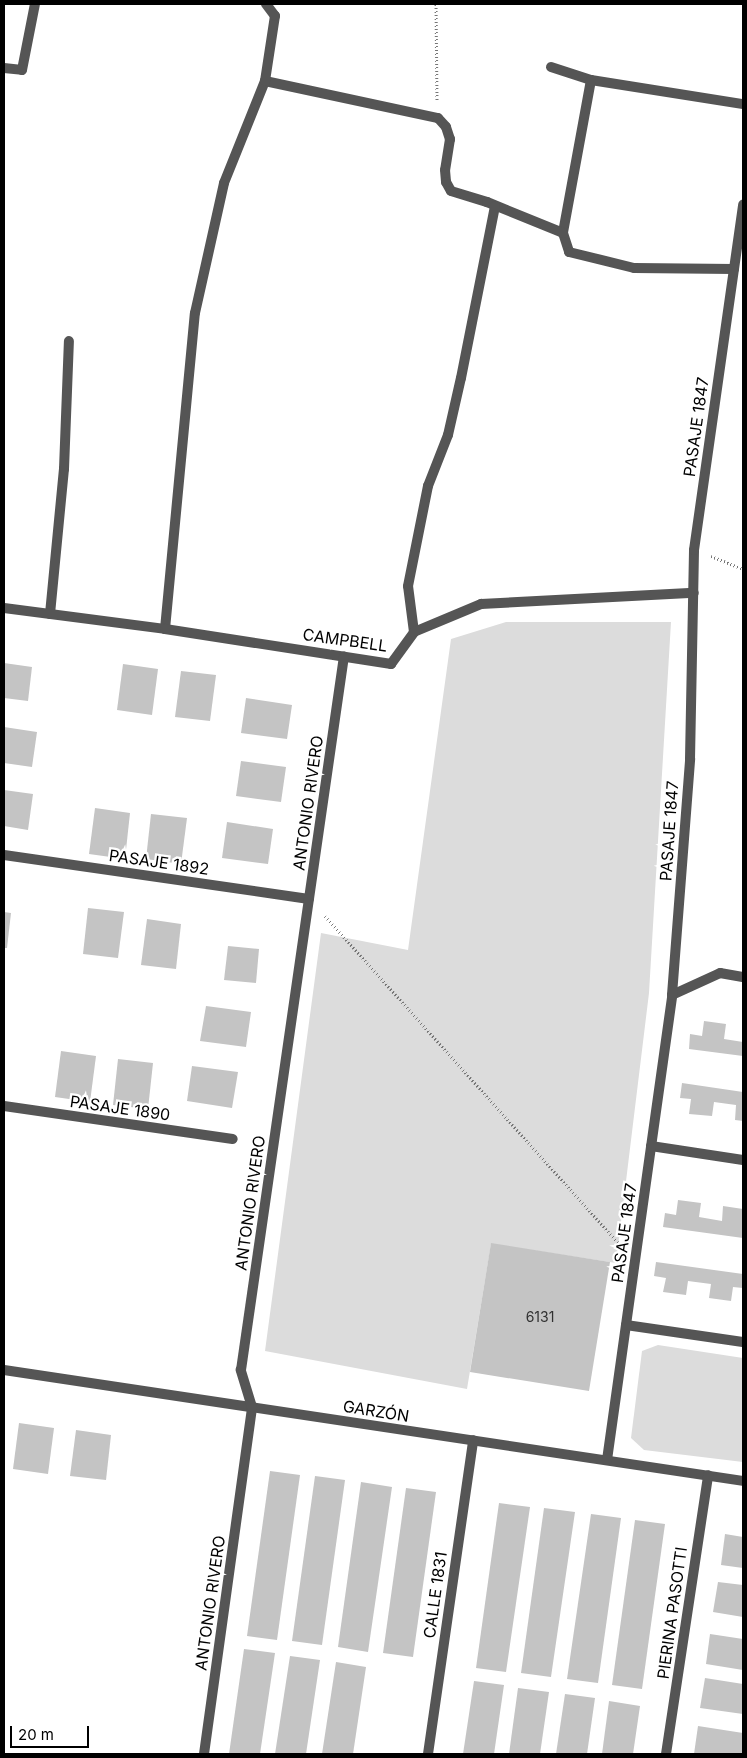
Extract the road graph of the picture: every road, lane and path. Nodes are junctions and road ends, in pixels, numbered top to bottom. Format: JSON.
{"nodes":[{"id":1,"x":35,"y":4,"type":"edge"},
{"id":2,"x":266,"y":4,"type":"edge"},
{"id":3,"x":436,"y":4,"type":"edge"},
{"id":4,"x":551,"y":67,"type":"dead end"},
{"id":5,"x":4,"y":68,"type":"edge"},
{"id":6,"x":591,"y":80,"type":"junction"},
{"id":7,"x":265,"y":81,"type":"junction"},
{"id":8,"x":743,"y":104,"type":"edge"},
{"id":9,"x":438,"y":118,"type":"junction"},
{"id":10,"x":743,"y":204,"type":"edge"},
{"id":11,"x":495,"y":206,"type":"junction"},
{"id":12,"x":563,"y":233,"type":"junction"},
{"id":13,"x":734,"y":269,"type":"junction"},
{"id":14,"x":69,"y":341,"type":"dead end"},
{"id":15,"x":694,"y":550,"type":"junction"},
{"id":16,"x":743,"y":569,"type":"edge"},
{"id":17,"x":694,"y":594,"type":"junction"},
{"id":18,"x":4,"y":608,"type":"edge"},
{"id":19,"x":50,"y":614,"type":"junction"},
{"id":20,"x":165,"y":628,"type":"junction"},
{"id":21,"x":414,"y":632,"type":"junction"},
{"id":22,"x":344,"y":656,"type":"junction"},
{"id":23,"x":4,"y":854,"type":"edge"},
{"id":24,"x":309,"y":899,"type":"junction"},
{"id":25,"x":743,"y":977,"type":"edge"},
{"id":26,"x":672,"y":995,"type":"junction"},
{"id":27,"x":4,"y":1106,"type":"edge"},
{"id":28,"x":232,"y":1139,"type":"dead end"},
{"id":29,"x":651,"y":1146,"type":"junction"},
{"id":30,"x":743,"y":1160,"type":"edge"},
{"id":31,"x":635,"y":1261,"type":"junction"},
{"id":32,"x":626,"y":1325,"type":"junction"},
{"id":33,"x":743,"y":1342,"type":"edge"},
{"id":34,"x":4,"y":1370,"type":"edge"},
{"id":35,"x":252,"y":1407,"type":"junction"},
{"id":36,"x":473,"y":1440,"type":"junction"},
{"id":37,"x":607,"y":1460,"type":"junction"},
{"id":38,"x":708,"y":1476,"type":"junction"},
{"id":39,"x":743,"y":1481,"type":"edge"},
{"id":40,"x":204,"y":1754,"type":"edge"},
{"id":41,"x":428,"y":1754,"type":"edge"},
{"id":42,"x":666,"y":1754,"type":"edge"}],
"edges":[{"from":1,"to":5,"type":"street"},
{"from":2,"to":7,"type":"street"},
{"from":3,"to":9,"type":"path"},
{"from":4,"to":6,"type":"street"},
{"from":6,"to":8,"type":"street"},
{"from":6,"to":12,"type":"street"},
{"from":7,"to":9,"type":"street"},
{"from":7,"to":20,"type":"street"},
{"from":9,"to":11,"type":"street"},
{"from":10,"to":13,"type":"street","name":"PASAJE 1847"},
{"from":11,"to":12,"type":"street"},
{"from":11,"to":21,"type":"street"},
{"from":12,"to":13,"type":"street"},
{"from":13,"to":15,"type":"street","name":"PASAJE 1847"},
{"from":14,"to":19,"type":"street"},
{"from":15,"to":16,"type":"path"},
{"from":15,"to":17,"type":"street","name":"PASAJE 1847"},
{"from":17,"to":21,"type":"street"},
{"from":17,"to":26,"type":"street","name":"PASAJE 1847"},
{"from":18,"to":19,"type":"street","name":"CAMPBELL"},
{"from":19,"to":20,"type":"street","name":"CAMPBELL"},
{"from":20,"to":22,"type":"street","name":"CAMPBELL"},
{"from":21,"to":22,"type":"street","name":"CAMPBELL"},
{"from":22,"to":24,"type":"street","name":"ANTONIO RIVERO"},
{"from":23,"to":24,"type":"street","name":"PASAJE 1892"},
{"from":24,"to":31,"type":"path"},
{"from":24,"to":35,"type":"street","name":"ANTONIO RIVERO"},
{"from":25,"to":26,"type":"street"},
{"from":26,"to":29,"type":"street","name":"PASAJE 1847"},
{"from":27,"to":28,"type":"street","name":"PASAJE 1890"},
{"from":29,"to":30,"type":"street"},
{"from":29,"to":31,"type":"street","name":"PASAJE 1847"},
{"from":31,"to":32,"type":"street","name":"PASAJE 1847"},
{"from":32,"to":33,"type":"street"},
{"from":32,"to":37,"type":"street","name":"PASAJE 1847"},
{"from":34,"to":35,"type":"street","name":"GARZÓN"},
{"from":35,"to":36,"type":"street","name":"GARZÓN"},
{"from":35,"to":40,"type":"street","name":"ANTONIO RIVERO"},
{"from":36,"to":37,"type":"street","name":"GARZÓN"},
{"from":36,"to":41,"type":"street","name":"CALLE 1831"},
{"from":37,"to":38,"type":"street","name":"GARZÓN"},
{"from":38,"to":39,"type":"street","name":"GARZÓN"},
{"from":38,"to":42,"type":"street","name":"PIERINA PASOTTI"}]}
